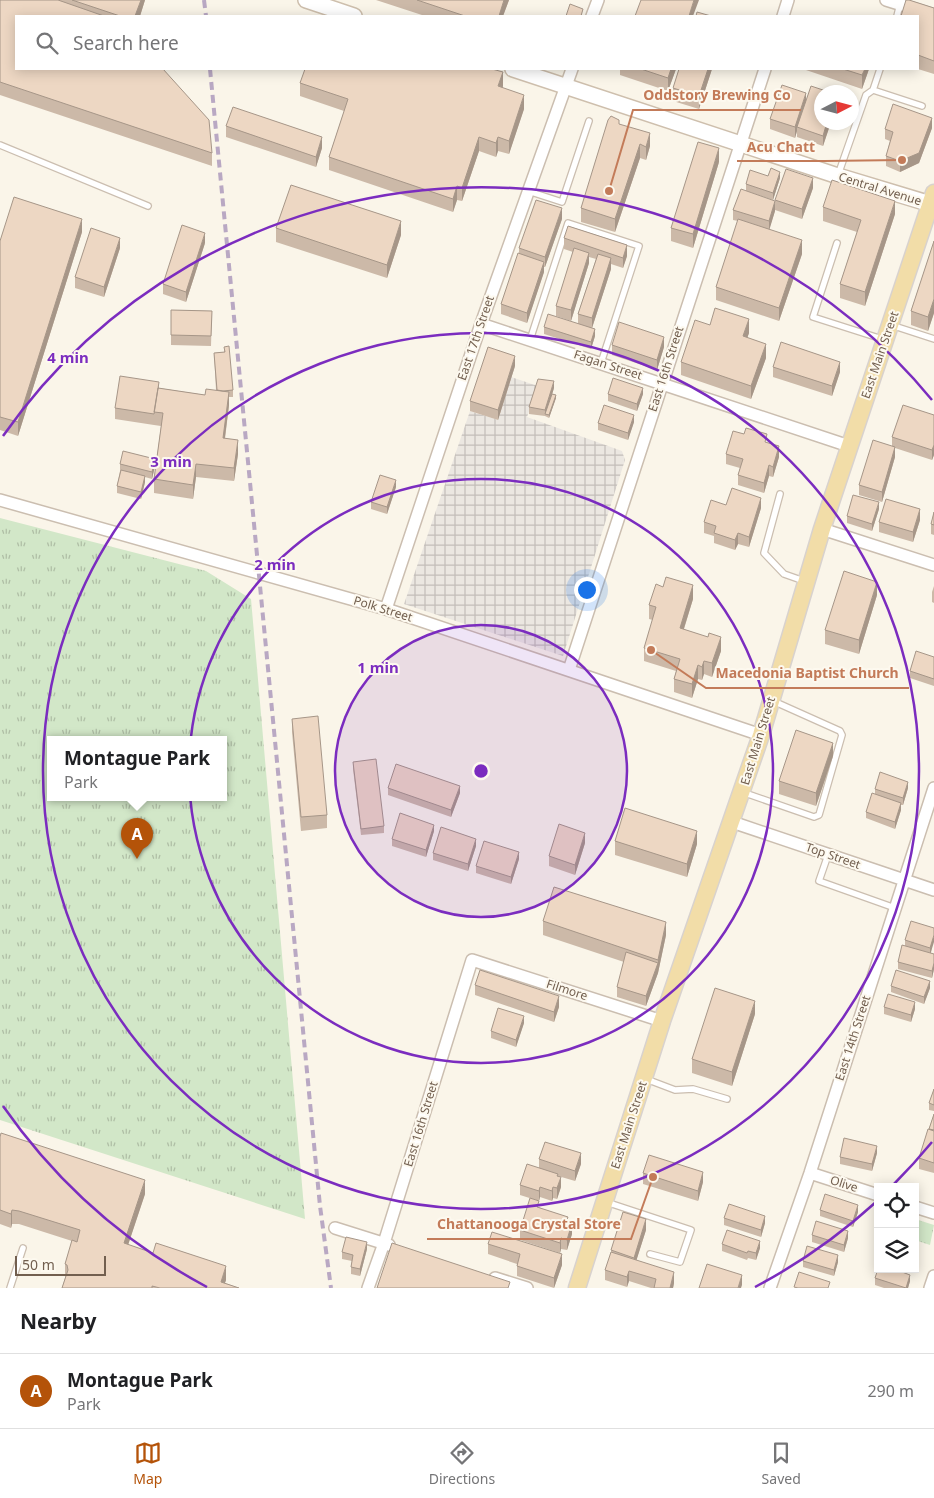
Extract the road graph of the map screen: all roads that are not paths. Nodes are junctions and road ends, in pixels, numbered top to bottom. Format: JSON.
{"nodes":[{"id":1,"x":306,"y":0,"type":"edge"},
{"id":2,"x":598,"y":0,"type":"edge"},
{"id":3,"x":788,"y":0,"type":"edge"},
{"id":4,"x":886,"y":0,"type":"edge"},
{"id":5,"x":900,"y":4,"type":"junction"},
{"id":6,"x":351,"y":15,"type":"edge"},
{"id":7,"x":592,"y":15,"type":"edge"},
{"id":8,"x":783,"y":15,"type":"edge"},
{"id":9,"x":897,"y":15,"type":"edge"},
{"id":10,"x":934,"y":15,"type":"edge"},
{"id":11,"x":516,"y":70,"type":"edge"},
{"id":12,"x":572,"y":70,"type":"edge"},
{"id":13,"x":765,"y":70,"type":"edge"},
{"id":14,"x":880,"y":70,"type":"edge"},
{"id":15,"x":565,"y":86,"type":"junction"},
{"id":16,"x":874,"y":90,"type":"junction"},
{"id":17,"x":922,"y":106,"type":"dead end"},
{"id":18,"x":589,"y":121,"type":"dead end"},
{"id":19,"x":740,"y":143,"type":"junction"},
{"id":20,"x":0,"y":145,"type":"edge"},
{"id":21,"x":838,"y":176,"type":"junction"},
{"id":22,"x":528,"y":191,"type":"junction"},
{"id":23,"x":933,"y":200,"type":"edge"},
{"id":24,"x":148,"y":206,"type":"dead end"},
{"id":25,"x":837,"y":242,"type":"dead end"},
{"id":26,"x":480,"y":324,"type":"junction"},
{"id":27,"x":890,"y":324,"type":"junction"},
{"id":28,"x":934,"y":339,"type":"edge"},
{"id":29,"x":530,"y":340,"type":"junction"},
{"id":30,"x":884,"y":340,"type":"junction"},
{"id":31,"x":601,"y":363,"type":"junction"},
{"id":32,"x":662,"y":382,"type":"junction"},
{"id":33,"x":849,"y":446,"type":"junction"},
{"id":34,"x":780,"y":494,"type":"dead end"},
{"id":35,"x":0,"y":500,"type":"edge"},
{"id":36,"x":822,"y":529,"type":"junction"},
{"id":37,"x":934,"y":565,"type":"edge"},
{"id":38,"x":806,"y":581,"type":"junction"},
{"id":39,"x":386,"y":609,"type":"junction"},
{"id":40,"x":569,"y":670,"type":"junction"},
{"id":41,"x":771,"y":700,"type":"junction"},
{"id":42,"x":761,"y":735,"type":"junction"},
{"id":43,"x":934,"y":788,"type":"edge"},
{"id":44,"x":742,"y":792,"type":"junction"},
{"id":45,"x":732,"y":822,"type":"junction"},
{"id":46,"x":828,"y":855,"type":"junction"},
{"id":47,"x":904,"y":880,"type":"junction"},
{"id":48,"x":934,"y":890,"type":"edge"},
{"id":49,"x":895,"y":908,"type":"junction"},
{"id":50,"x":472,"y":960,"type":"joint"},
{"id":51,"x":662,"y":1021,"type":"junction"},
{"id":52,"x":644,"y":1079,"type":"junction"},
{"id":53,"x":727,"y":1099,"type":"dead end"},
{"id":54,"x":810,"y":1173,"type":"junction"},
{"id":55,"x":874,"y":1194,"type":"edge"},
{"id":56,"x":604,"y":1202,"type":"junction"},
{"id":57,"x":919,"y":1208,"type":"edge"},
{"id":58,"x":934,"y":1213,"type":"edge"},
{"id":59,"x":335,"y":1228,"type":"dead end"},
{"id":60,"x":384,"y":1243,"type":"junction"},
{"id":61,"x":23,"y":1248,"type":"dead end"},
{"id":62,"x":401,"y":1249,"type":"edge"},
{"id":63,"x":650,"y":1254,"type":"dead end"},
{"id":64,"x":480,"y":1273,"type":"edge"},
{"id":65,"x":934,"y":1276,"type":"edge"},
{"id":66,"x":10,"y":1288,"type":"edge"},
{"id":67,"x":368,"y":1288,"type":"edge"},
{"id":68,"x":527,"y":1288,"type":"edge"},
{"id":69,"x":577,"y":1288,"type":"edge"},
{"id":70,"x":770,"y":1288,"type":"edge"},
{"id":71,"x":930,"y":1288,"type":"edge"}],
"edges":[{"from":1,"to":6,"type":"main road"},
{"from":2,"to":7,"type":"street"},
{"from":3,"to":8,"type":"street"},
{"from":4,"to":5,"type":"street"},
{"from":5,"to":9,"type":"lane"},
{"from":5,"to":10,"type":"street"},
{"from":11,"to":15,"type":"main road","name":"Central Avenue"},
{"from":12,"to":15,"type":"street","name":"East 17th Street"},
{"from":13,"to":19,"type":"street","name":"East 16th Street"},
{"from":14,"to":16,"type":"lane"},
{"from":15,"to":19,"type":"main road","name":"Central Avenue"},
{"from":15,"to":22,"type":"street","name":"East 17th Street"},
{"from":16,"to":17,"type":"lane"},
{"from":16,"to":21,"type":"lane"},
{"from":18,"to":22,"type":"lane"},
{"from":19,"to":21,"type":"main road","name":"Central Avenue"},
{"from":19,"to":32,"type":"street","name":"East 16th Street"},
{"from":20,"to":24,"type":"lane"},
{"from":21,"to":23,"type":"main road","name":"Central Avenue"},
{"from":22,"to":26,"type":"street","name":"East 17th Street"},
{"from":23,"to":27,"type":"main road","name":"East Main Street"},
{"from":25,"to":30,"type":"lane"},
{"from":26,"to":29,"type":"street","name":"Fagan Street"},
{"from":26,"to":39,"type":"street","name":"East 17th Street"},
{"from":27,"to":28,"type":"lane"},
{"from":27,"to":30,"type":"main road","name":"East Main Street"},
{"from":29,"to":31,"type":"street","name":"Fagan Street"},
{"from":29,"to":31,"type":"lane"},
{"from":30,"to":33,"type":"main road","name":"East Main Street"},
{"from":31,"to":32,"type":"street","name":"Fagan Street"},
{"from":32,"to":33,"type":"street","name":"Fagan Street"},
{"from":32,"to":40,"type":"street","name":"East 16th Street"},
{"from":33,"to":36,"type":"main road","name":"East Main Street"},
{"from":34,"to":38,"type":"lane"},
{"from":35,"to":39,"type":"street","name":"Polk Street"},
{"from":36,"to":37,"type":"street"},
{"from":36,"to":38,"type":"main road","name":"East Main Street"},
{"from":38,"to":41,"type":"main road","name":"East Main Street"},
{"from":39,"to":40,"type":"street","name":"Polk Street"},
{"from":40,"to":42,"type":"street","name":"Polk Street"},
{"from":41,"to":42,"type":"main road","name":"East Main Street"},
{"from":41,"to":44,"type":"lane"},
{"from":42,"to":44,"type":"main road","name":"East Main Street"},
{"from":43,"to":47,"type":"street","name":"East 14th Street"},
{"from":44,"to":45,"type":"main road","name":"East Main Street"},
{"from":45,"to":46,"type":"street","name":"Top Street"},
{"from":45,"to":51,"type":"main road","name":"East Main Street"},
{"from":46,"to":47,"type":"street","name":"Top Street"},
{"from":46,"to":49,"type":"lane"},
{"from":47,"to":48,"type":"street","name":"Top Street"},
{"from":47,"to":49,"type":"street","name":"East 14th Street"},
{"from":49,"to":54,"type":"street","name":"East 14th Street"},
{"from":50,"to":51,"type":"street","name":"Filmore"},
{"from":50,"to":60,"type":"street","name":"East 16th Street"},
{"from":51,"to":52,"type":"main road","name":"East Main Street"},
{"from":52,"to":53,"type":"lane"},
{"from":52,"to":56,"type":"main road","name":"East Main Street"},
{"from":54,"to":55,"type":"street","name":"Olive"},
{"from":54,"to":70,"type":"street","name":"East 14th Street"},
{"from":56,"to":63,"type":"lane"},
{"from":56,"to":69,"type":"main road","name":"East Main Street"},
{"from":57,"to":58,"type":"street"},
{"from":59,"to":60,"type":"street"},
{"from":60,"to":62,"type":"street"},
{"from":60,"to":67,"type":"street","name":"East 16th Street"},
{"from":61,"to":66,"type":"lane"},
{"from":64,"to":68,"type":"street"},
{"from":65,"to":71,"type":"street"}]}
